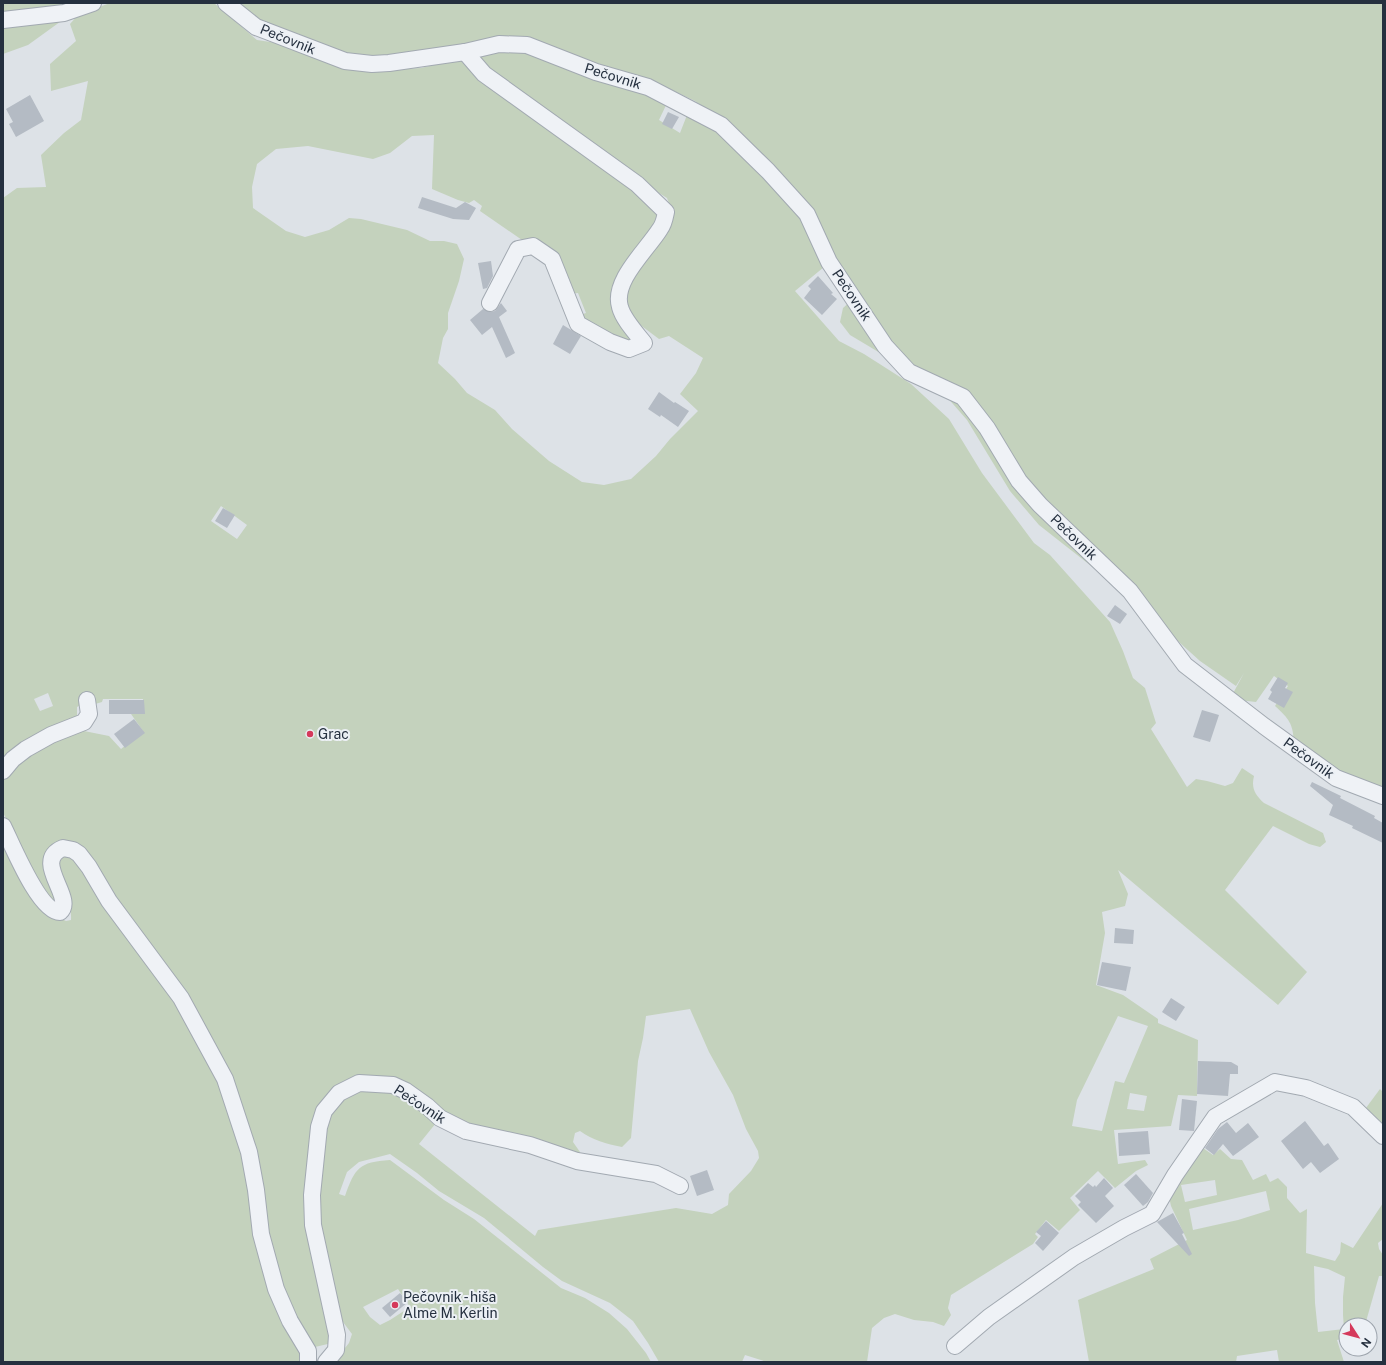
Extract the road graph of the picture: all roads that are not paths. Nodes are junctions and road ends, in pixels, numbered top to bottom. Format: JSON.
{"nodes":[{"id":1,"x":93,"y":3,"type":"edge"},
{"id":2,"x":226,"y":3,"type":"edge"},
{"id":3,"x":3,"y":20,"type":"edge"},
{"id":4,"x":465,"y":52,"type":"junction"},
{"id":5,"x":490,"y":303,"type":"dead end"},
{"id":6,"x":87,"y":700,"type":"dead end"},
{"id":7,"x":3,"y":771,"type":"edge"},
{"id":8,"x":1383,"y":796,"type":"edge"},
{"id":9,"x":3,"y":826,"type":"edge"},
{"id":10,"x":1383,"y":1136,"type":"edge"},
{"id":11,"x":680,"y":1186,"type":"dead end"},
{"id":12,"x":955,"y":1346,"type":"dead end"},
{"id":13,"x":308,"y":1356,"type":"edge"},
{"id":14,"x":326,"y":1362,"type":"edge"}],
"edges":[{"from":1,"to":3,"type":"street"},
{"from":2,"to":4,"type":"street","name":"Pečovnik"},
{"from":4,"to":5,"type":"street"},
{"from":4,"to":8,"type":"street","name":"Pečovnik"},
{"from":6,"to":7,"type":"street"},
{"from":9,"to":13,"type":"street"},
{"from":10,"to":12,"type":"street"},
{"from":11,"to":14,"type":"street","name":"Pečovnik"}]}
